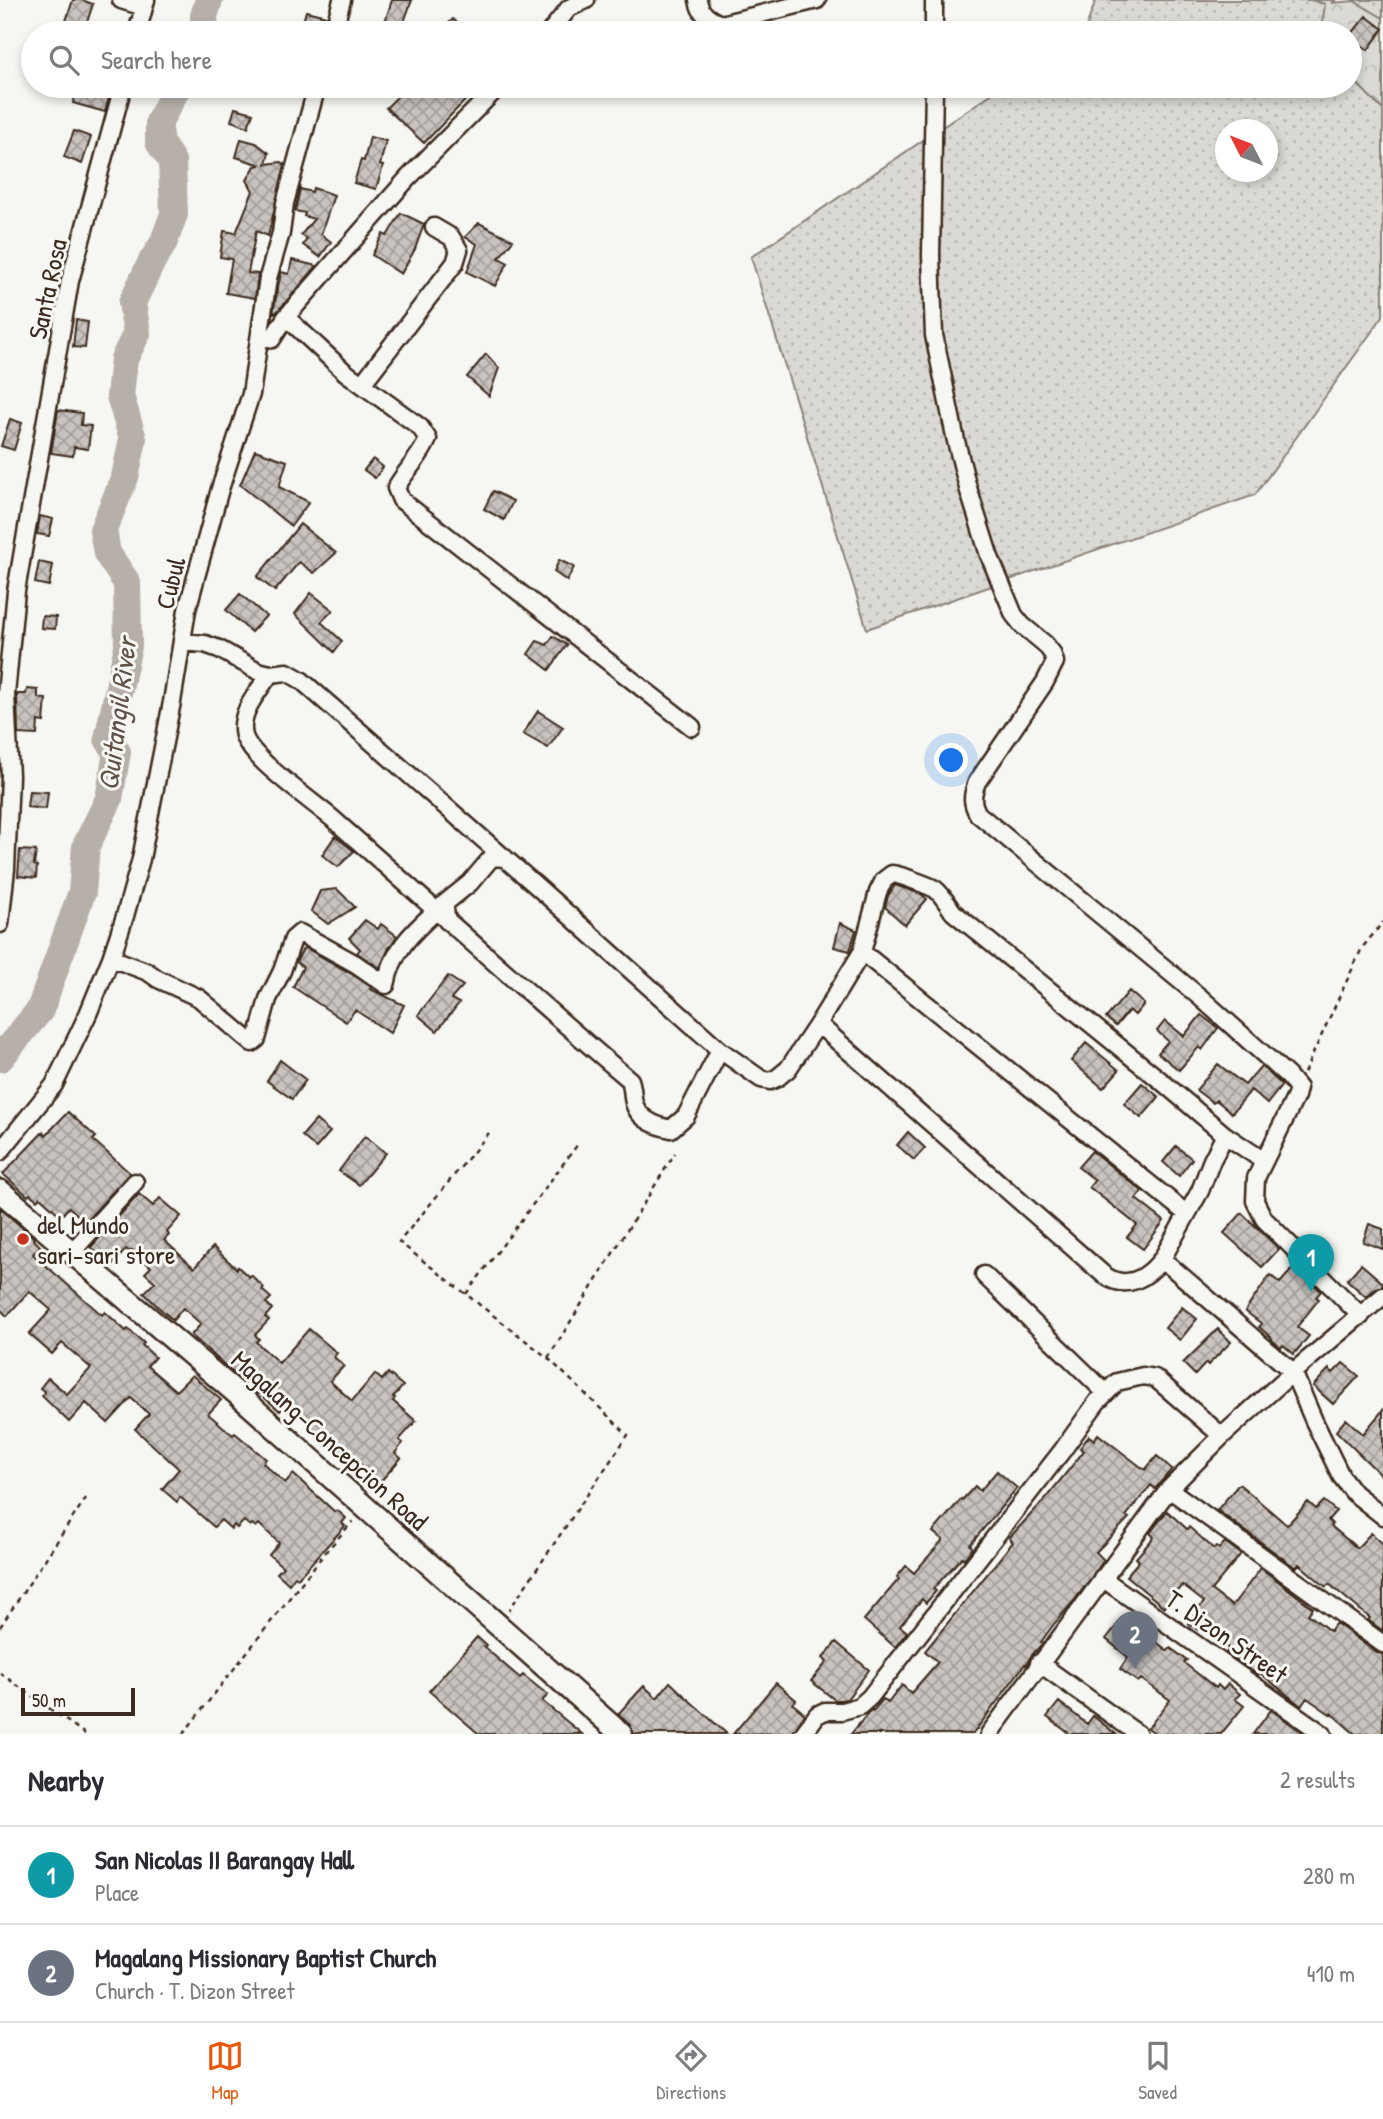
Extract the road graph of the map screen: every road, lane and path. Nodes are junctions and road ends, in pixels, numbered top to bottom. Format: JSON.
{"nodes":[{"id":1,"x":121,"y":0,"type":"edge"},
{"id":2,"x":342,"y":0,"type":"edge"},
{"id":3,"x":586,"y":0,"type":"edge"},
{"id":4,"x":698,"y":0,"type":"edge"},
{"id":5,"x":817,"y":0,"type":"edge"},
{"id":6,"x":934,"y":0,"type":"edge"},
{"id":7,"x":145,"y":4,"type":"edge"},
{"id":8,"x":140,"y":21,"type":"edge"},
{"id":9,"x":336,"y":21,"type":"edge"},
{"id":10,"x":559,"y":21,"type":"edge"},
{"id":11,"x":714,"y":21,"type":"edge"},
{"id":12,"x":733,"y":21,"type":"edge"},
{"id":13,"x":934,"y":21,"type":"edge"},
{"id":14,"x":120,"y":98,"type":"edge"},
{"id":15,"x":314,"y":98,"type":"edge"},
{"id":16,"x":487,"y":98,"type":"edge"},
{"id":17,"x":934,"y":98,"type":"edge"},
{"id":18,"x":434,"y":227,"type":"dead end"},
{"id":19,"x":286,"y":317,"type":"junction"},
{"id":20,"x":260,"y":335,"type":"junction"},
{"id":21,"x":362,"y":384,"type":"junction"},
{"id":22,"x":0,"y":585,"type":"edge"},
{"id":23,"x":16,"y":591,"type":"junction"},
{"id":24,"x":182,"y":642,"type":"junction"},
{"id":25,"x":270,"y":674,"type":"junction"},
{"id":26,"x":692,"y":727,"type":"dead end"},
{"id":27,"x":505,"y":858,"type":"junction"},
{"id":28,"x":441,"y":916,"type":"junction"},
{"id":29,"x":1383,"y":922,"type":"edge"},
{"id":30,"x":0,"y":923,"type":"edge"},
{"id":31,"x":862,"y":952,"type":"junction"},
{"id":32,"x":111,"y":958,"type":"junction"},
{"id":33,"x":818,"y":1024,"type":"junction"},
{"id":34,"x":720,"y":1050,"type":"junction"},
{"id":35,"x":1298,"y":1088,"type":"junction"},
{"id":36,"x":489,"y":1133,"type":"dead end"},
{"id":37,"x":1225,"y":1135,"type":"junction"},
{"id":38,"x":578,"y":1144,"type":"dead end"},
{"id":39,"x":0,"y":1152,"type":"edge"},
{"id":40,"x":675,"y":1153,"type":"dead end"},
{"id":41,"x":1264,"y":1161,"type":"junction"},
{"id":42,"x":135,"y":1182,"type":"dead end"},
{"id":43,"x":0,"y":1191,"type":"edge"},
{"id":44,"x":1187,"y":1214,"type":"junction"},
{"id":45,"x":71,"y":1253,"type":"junction"},
{"id":46,"x":1161,"y":1259,"type":"junction"},
{"id":47,"x":984,"y":1275,"type":"dead end"},
{"id":48,"x":466,"y":1294,"type":"junction"},
{"id":49,"x":1383,"y":1296,"type":"edge"},
{"id":50,"x":1361,"y":1316,"type":"junction"},
{"id":51,"x":548,"y":1359,"type":"junction"},
{"id":52,"x":1293,"y":1372,"type":"junction"},
{"id":53,"x":1106,"y":1393,"type":"junction"},
{"id":54,"x":1222,"y":1436,"type":"junction"},
{"id":55,"x":1169,"y":1489,"type":"junction"},
{"id":56,"x":86,"y":1498,"type":"dead end"},
{"id":57,"x":363,"y":1507,"type":"junction"},
{"id":58,"x":1383,"y":1516,"type":"edge"},
{"id":59,"x":1102,"y":1578,"type":"junction"},
{"id":60,"x":498,"y":1626,"type":"junction"},
{"id":61,"x":0,"y":1627,"type":"edge"},
{"id":62,"x":1383,"y":1644,"type":"edge"},
{"id":63,"x":1039,"y":1663,"type":"junction"},
{"id":64,"x":0,"y":1673,"type":"edge"},
{"id":65,"x":85,"y":1734,"type":"edge"},
{"id":66,"x":183,"y":1734,"type":"edge"},
{"id":67,"x":621,"y":1734,"type":"edge"},
{"id":68,"x":803,"y":1734,"type":"edge"},
{"id":69,"x":989,"y":1734,"type":"edge"},
{"id":70,"x":1138,"y":1734,"type":"edge"},
{"id":71,"x":1323,"y":1734,"type":"edge"}],
"edges":[{"from":1,"to":7,"type":"street"},
{"from":2,"to":9,"type":"street"},
{"from":3,"to":10,"type":"street"},
{"from":4,"to":11,"type":"street"},
{"from":5,"to":12,"type":"street"},
{"from":6,"to":13,"type":"street"},
{"from":7,"to":8,"type":"street"},
{"from":14,"to":23,"type":"street","name":"Santa Rosa"},
{"from":15,"to":20,"type":"street","name":"Cubul"},
{"from":16,"to":19,"type":"street"},
{"from":17,"to":35,"type":"street"},
{"from":18,"to":21,"type":"street"},
{"from":19,"to":20,"type":"street"},
{"from":19,"to":21,"type":"street"},
{"from":20,"to":24,"type":"street","name":"Cubul"},
{"from":21,"to":26,"type":"street"},
{"from":22,"to":23,"type":"street"},
{"from":23,"to":30,"type":"street","name":"Santa Rosa"},
{"from":24,"to":25,"type":"street"},
{"from":24,"to":32,"type":"street","name":"Cubul"},
{"from":25,"to":27,"type":"street"},
{"from":25,"to":28,"type":"street"},
{"from":27,"to":28,"type":"street"},
{"from":27,"to":34,"type":"street"},
{"from":28,"to":32,"type":"street"},
{"from":28,"to":34,"type":"street"},
{"from":29,"to":35,"type":"path"},
{"from":31,"to":33,"type":"street"},
{"from":31,"to":37,"type":"street"},
{"from":31,"to":44,"type":"street"},
{"from":32,"to":39,"type":"street","name":"Cubul"},
{"from":33,"to":34,"type":"street"},
{"from":33,"to":46,"type":"street"},
{"from":35,"to":41,"type":"street"},
{"from":36,"to":48,"type":"path"},
{"from":37,"to":41,"type":"street"},
{"from":37,"to":44,"type":"street"},
{"from":38,"to":48,"type":"path"},
{"from":40,"to":51,"type":"path"},
{"from":41,"to":50,"type":"street"},
{"from":42,"to":45,"type":"street"},
{"from":43,"to":45,"type":"main road","name":"Magalang-Concepcion Road"},
{"from":44,"to":46,"type":"street"},
{"from":45,"to":57,"type":"main road","name":"Magalang-Concepcion Road"},
{"from":46,"to":52,"type":"street"},
{"from":47,"to":53,"type":"street"},
{"from":48,"to":51,"type":"path"},
{"from":49,"to":50,"type":"street"},
{"from":50,"to":52,"type":"street"},
{"from":51,"to":60,"type":"path"},
{"from":52,"to":54,"type":"street"},
{"from":52,"to":58,"type":"street"},
{"from":53,"to":54,"type":"street"},
{"from":53,"to":68,"type":"street"},
{"from":54,"to":55,"type":"street"},
{"from":55,"to":59,"type":"street"},
{"from":55,"to":62,"type":"street"},
{"from":56,"to":61,"type":"path"},
{"from":57,"to":60,"type":"main road","name":"Magalang-Concepcion Road"},
{"from":57,"to":66,"type":"path"},
{"from":59,"to":63,"type":"street"},
{"from":59,"to":71,"type":"street","name":"T. Dizon Street"},
{"from":60,"to":67,"type":"main road","name":"Magalang-Concepcion Road"},
{"from":63,"to":69,"type":"street"},
{"from":63,"to":70,"type":"street"},
{"from":64,"to":65,"type":"path"}]}
